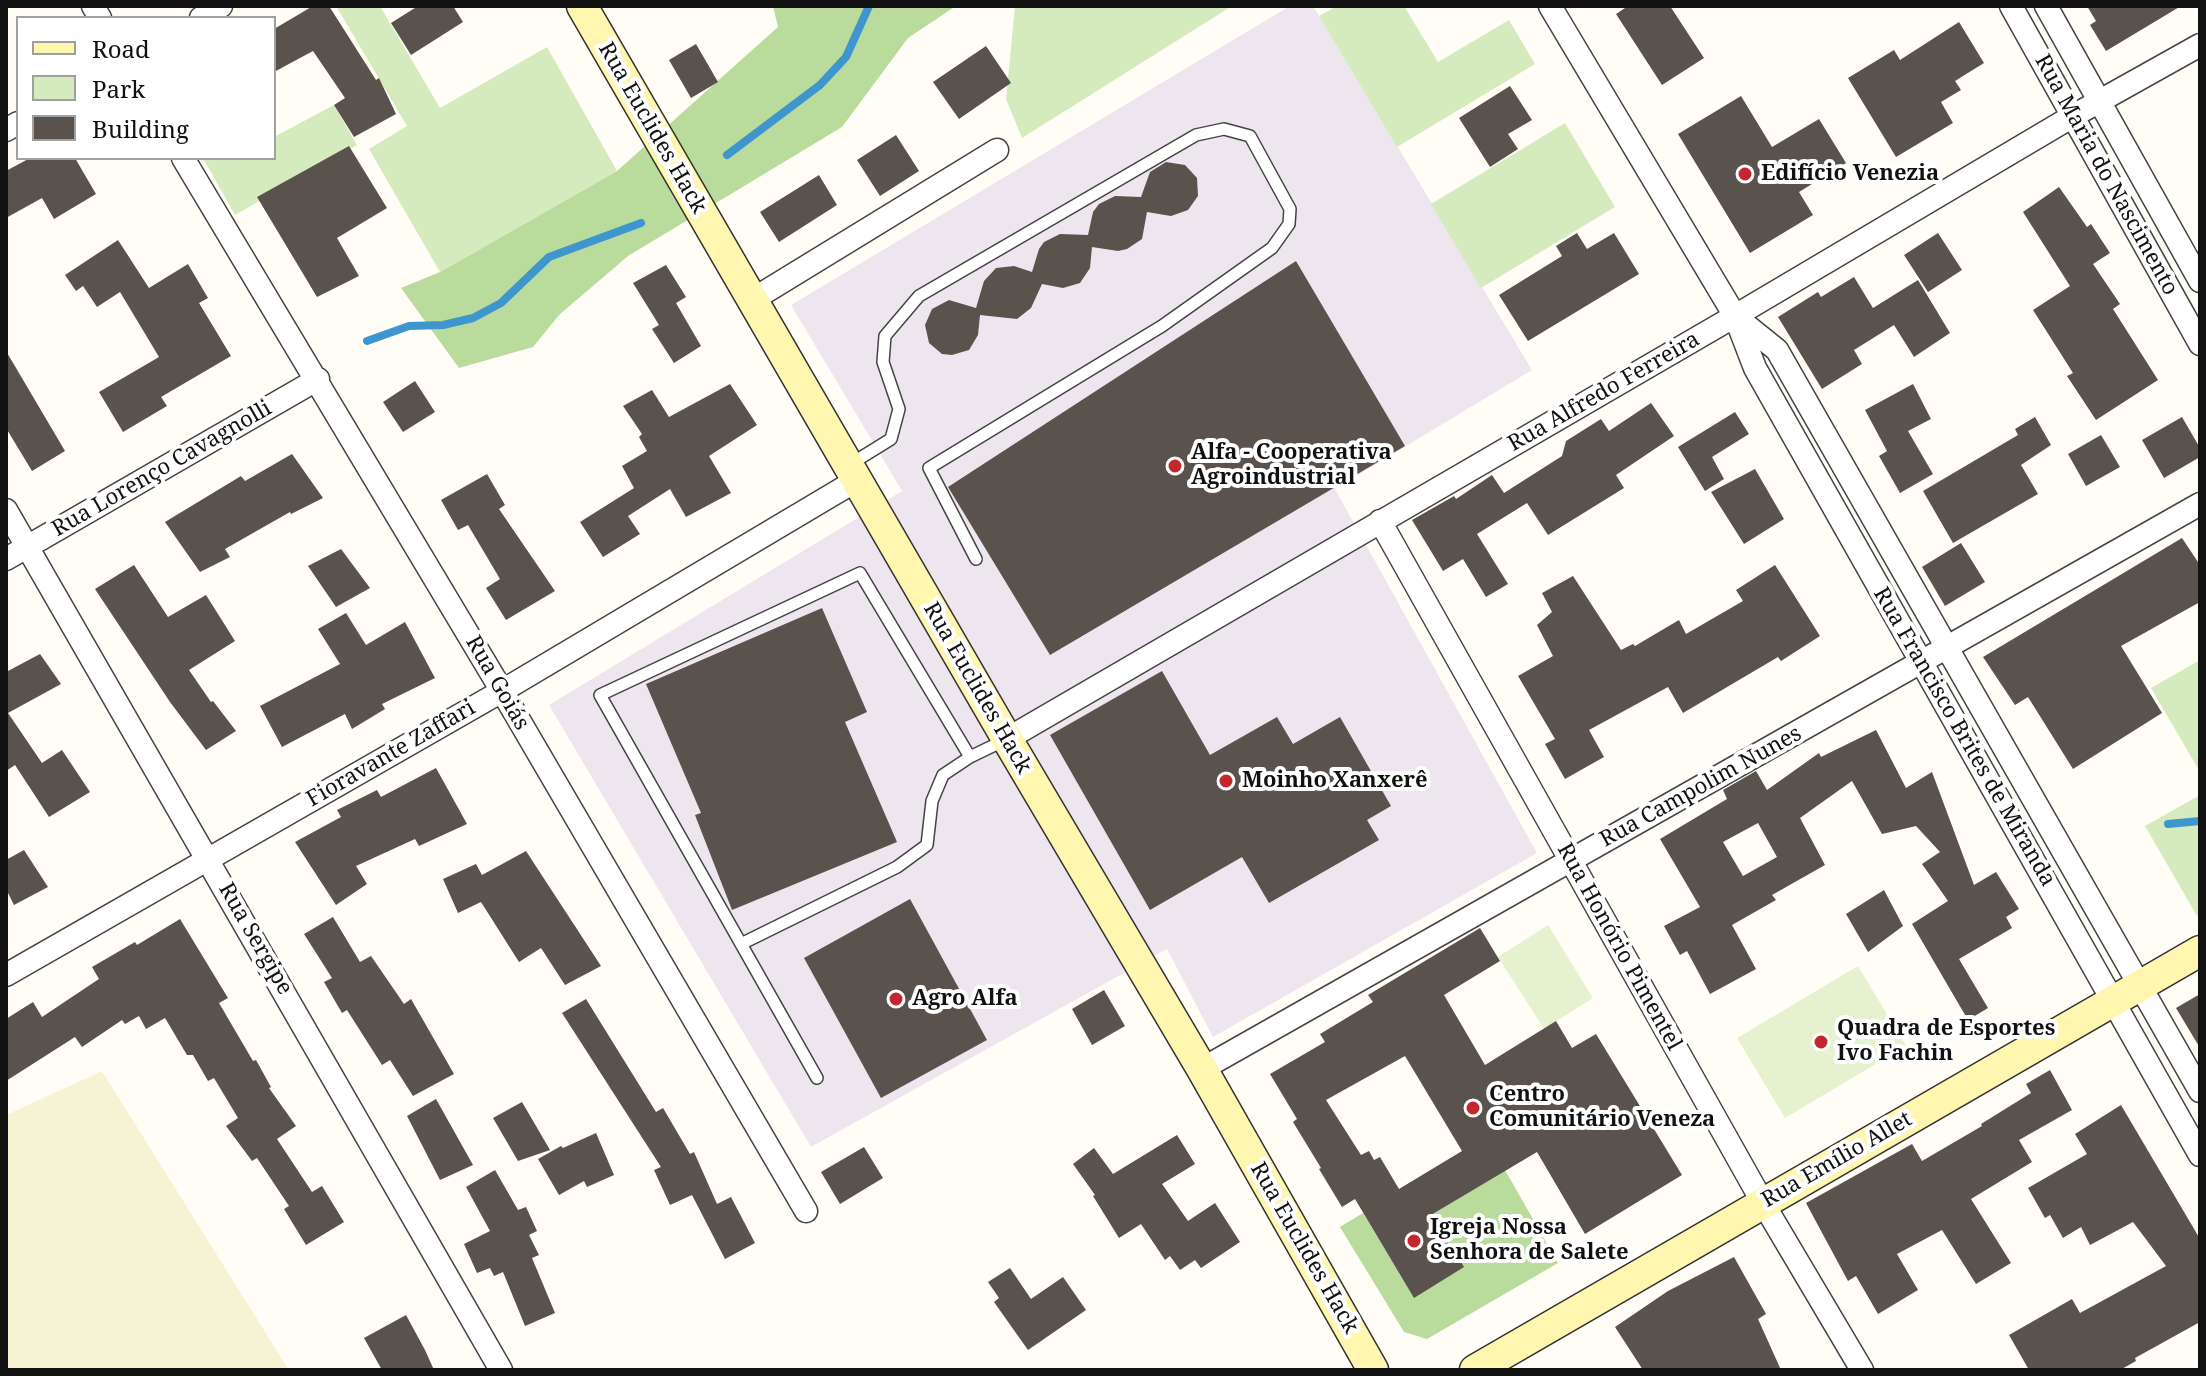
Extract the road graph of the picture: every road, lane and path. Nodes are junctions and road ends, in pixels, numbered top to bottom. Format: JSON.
{"nodes":[{"id":1,"x":582,"y":6,"type":"edge"},
{"id":2,"x":1550,"y":6,"type":"edge"},
{"id":3,"x":2011,"y":6,"type":"edge"},
{"id":4,"x":2046,"y":6,"type":"edge"},
{"id":5,"x":2200,"y":45,"type":"edge"},
{"id":6,"x":2099,"y":102,"type":"junction"},
{"id":7,"x":2073,"y":116,"type":"junction"},
{"id":8,"x":997,"y":150,"type":"dead end"},
{"id":9,"x":184,"y":160,"type":"edge"},
{"id":10,"x":2175,"y":237,"type":"junction"},
{"id":11,"x":2149,"y":252,"type":"junction"},
{"id":12,"x":2200,"y":281,"type":"edge"},
{"id":13,"x":752,"y":300,"type":"junction"},
{"id":14,"x":1735,"y":316,"type":"junction"},
{"id":15,"x":2200,"y":344,"type":"edge"},
{"id":16,"x":318,"y":379,"type":"junction"},
{"id":17,"x":1822,"y":428,"type":"junction"},
{"id":18,"x":1797,"y":443,"type":"junction"},
{"id":19,"x":852,"y":473,"type":"junction"},
{"id":20,"x":2200,"y":504,"type":"edge"},
{"id":21,"x":6,"y":510,"type":"edge"},
{"id":22,"x":1380,"y":521,"type":"junction"},
{"id":23,"x":1880,"y":531,"type":"junction"},
{"id":24,"x":1854,"y":544,"type":"junction"},
{"id":25,"x":27,"y":547,"type":"junction"},
{"id":26,"x":6,"y":559,"type":"edge"},
{"id":27,"x":976,"y":559,"type":"dead end"},
{"id":28,"x":1947,"y":648,"type":"junction"},
{"id":29,"x":1921,"y":663,"type":"junction"},
{"id":30,"x":502,"y":691,"type":"junction"},
{"id":31,"x":1007,"y":739,"type":"junction"},
{"id":32,"x":970,"y":757,"type":"junction"},
{"id":33,"x":2021,"y":778,"type":"junction"},
{"id":34,"x":1995,"y":793,"type":"junction"},
{"id":35,"x":2064,"y":853,"type":"junction"},
{"id":36,"x":208,"y":858,"type":"junction"},
{"id":37,"x":1571,"y":860,"type":"junction"},
{"id":38,"x":2039,"y":869,"type":"junction"},
{"id":39,"x":741,"y":944,"type":"junction"},
{"id":40,"x":2200,"y":951,"type":"edge"},
{"id":41,"x":6,"y":975,"type":"edge"},
{"id":42,"x":2139,"y":985,"type":"junction"},
{"id":43,"x":2113,"y":1000,"type":"junction"},
{"id":44,"x":1202,"y":1069,"type":"junction"},
{"id":45,"x":817,"y":1078,"type":"dead end"},
{"id":46,"x":2200,"y":1091,"type":"edge"},
{"id":47,"x":2198,"y":1145,"type":"edge"},
{"id":48,"x":1763,"y":1203,"type":"junction"},
{"id":49,"x":806,"y":1211,"type":"dead end"},
{"id":50,"x":501,"y":1370,"type":"edge"},
{"id":51,"x":1373,"y":1370,"type":"edge"},
{"id":52,"x":1475,"y":1370,"type":"edge"},
{"id":53,"x":1862,"y":1370,"type":"edge"}],
"edges":[{"from":1,"to":13,"type":"main road","name":"Rua Euclides Hack"},
{"from":2,"to":14,"type":"street","name":"Rua Francisco Brites de Miranda"},
{"from":3,"to":7,"type":"street","name":"Rua Maria do Nascimento"},
{"from":4,"to":6,"type":"street","name":"Rua Maria do Nascimento"},
{"from":5,"to":6,"type":"street","name":"Rua Alfredo Ferreira"},
{"from":6,"to":7,"type":"street","name":"Rua Alfredo Ferreira"},
{"from":6,"to":10,"type":"street","name":"Rua Maria do Nascimento"},
{"from":7,"to":11,"type":"street","name":"Rua Maria do Nascimento"},
{"from":7,"to":14,"type":"street","name":"Rua Alfredo Ferreira"},
{"from":8,"to":13,"type":"street"},
{"from":9,"to":16,"type":"street","name":"Rua Goiás"},
{"from":10,"to":11,"type":"street"},
{"from":10,"to":12,"type":"street","name":"Rua Maria do Nascimento"},
{"from":11,"to":15,"type":"street","name":"Rua Maria do Nascimento"},
{"from":13,"to":19,"type":"main road","name":"Rua Euclides Hack"},
{"from":14,"to":17,"type":"street","name":"Rua Francisco Brites de Miranda"},
{"from":14,"to":18,"type":"street","name":"Rua Francisco Brites de Miranda"},
{"from":14,"to":22,"type":"street","name":"Rua Alfredo Ferreira"},
{"from":16,"to":25,"type":"street","name":"Rua Lorenço Cavagnolli"},
{"from":16,"to":30,"type":"street","name":"Rua Goiás"},
{"from":17,"to":18,"type":"street"},
{"from":17,"to":23,"type":"street","name":"Rua Francisco Brites de Miranda"},
{"from":18,"to":24,"type":"street","name":"Rua Francisco Brites de Miranda"},
{"from":19,"to":27,"type":"lane"},
{"from":19,"to":30,"type":"street","name":"Fioravante Zaffari"},
{"from":19,"to":31,"type":"main road","name":"Rua Euclides Hack"},
{"from":20,"to":28,"type":"street","name":"Rua Campolim Nunes"},
{"from":21,"to":25,"type":"street","name":"Rua Sergipe"},
{"from":22,"to":31,"type":"street","name":"Rua Alfredo Ferreira"},
{"from":22,"to":37,"type":"street","name":"Rua Honório Pimentel"},
{"from":23,"to":24,"type":"street"},
{"from":23,"to":28,"type":"street","name":"Rua Francisco Brites de Miranda"},
{"from":24,"to":29,"type":"street","name":"Rua Francisco Brites de Miranda"},
{"from":25,"to":26,"type":"street","name":"Rua Lorenço Cavagnolli"},
{"from":25,"to":36,"type":"street","name":"Rua Sergipe"},
{"from":28,"to":29,"type":"street","name":"Rua Campolim Nunes"},
{"from":28,"to":33,"type":"street","name":"Rua Francisco Brites de Miranda"},
{"from":29,"to":34,"type":"street","name":"Rua Francisco Brites de Miranda"},
{"from":29,"to":37,"type":"street","name":"Rua Campolim Nunes"},
{"from":30,"to":36,"type":"street","name":"Fioravante Zaffari"},
{"from":30,"to":49,"type":"street","name":"Rua Goiás"},
{"from":31,"to":32,"type":"lane"},
{"from":31,"to":44,"type":"main road","name":"Rua Euclides Hack"},
{"from":32,"to":39,"type":"lane"},
{"from":32,"to":39,"type":"lane"},
{"from":33,"to":34,"type":"street"},
{"from":33,"to":35,"type":"street","name":"Rua Francisco Brites de Miranda"},
{"from":34,"to":38,"type":"street","name":"Rua Francisco Brites de Miranda"},
{"from":35,"to":38,"type":"street"},
{"from":35,"to":42,"type":"street","name":"Rua Francisco Brites de Miranda"},
{"from":36,"to":41,"type":"street","name":"Fioravante Zaffari"},
{"from":36,"to":50,"type":"street","name":"Rua Sergipe"},
{"from":37,"to":44,"type":"street","name":"Rua Campolim Nunes"},
{"from":37,"to":48,"type":"street","name":"Rua Honório Pimentel"},
{"from":38,"to":43,"type":"street","name":"Rua Francisco Brites de Miranda"},
{"from":39,"to":45,"type":"lane"},
{"from":40,"to":42,"type":"main road","name":"Rua Emílio Allet"},
{"from":42,"to":43,"type":"main road","name":"Rua Emílio Allet"},
{"from":42,"to":46,"type":"street","name":"Rua Francisco Brites de Miranda"},
{"from":43,"to":47,"type":"street","name":"Rua Francisco Brites de Miranda"},
{"from":43,"to":48,"type":"main road","name":"Rua Emílio Allet"},
{"from":44,"to":51,"type":"main road","name":"Rua Euclides Hack"},
{"from":48,"to":52,"type":"main road","name":"Rua Emílio Allet"},
{"from":48,"to":53,"type":"street","name":"Rua Honório Pimentel"}]}
